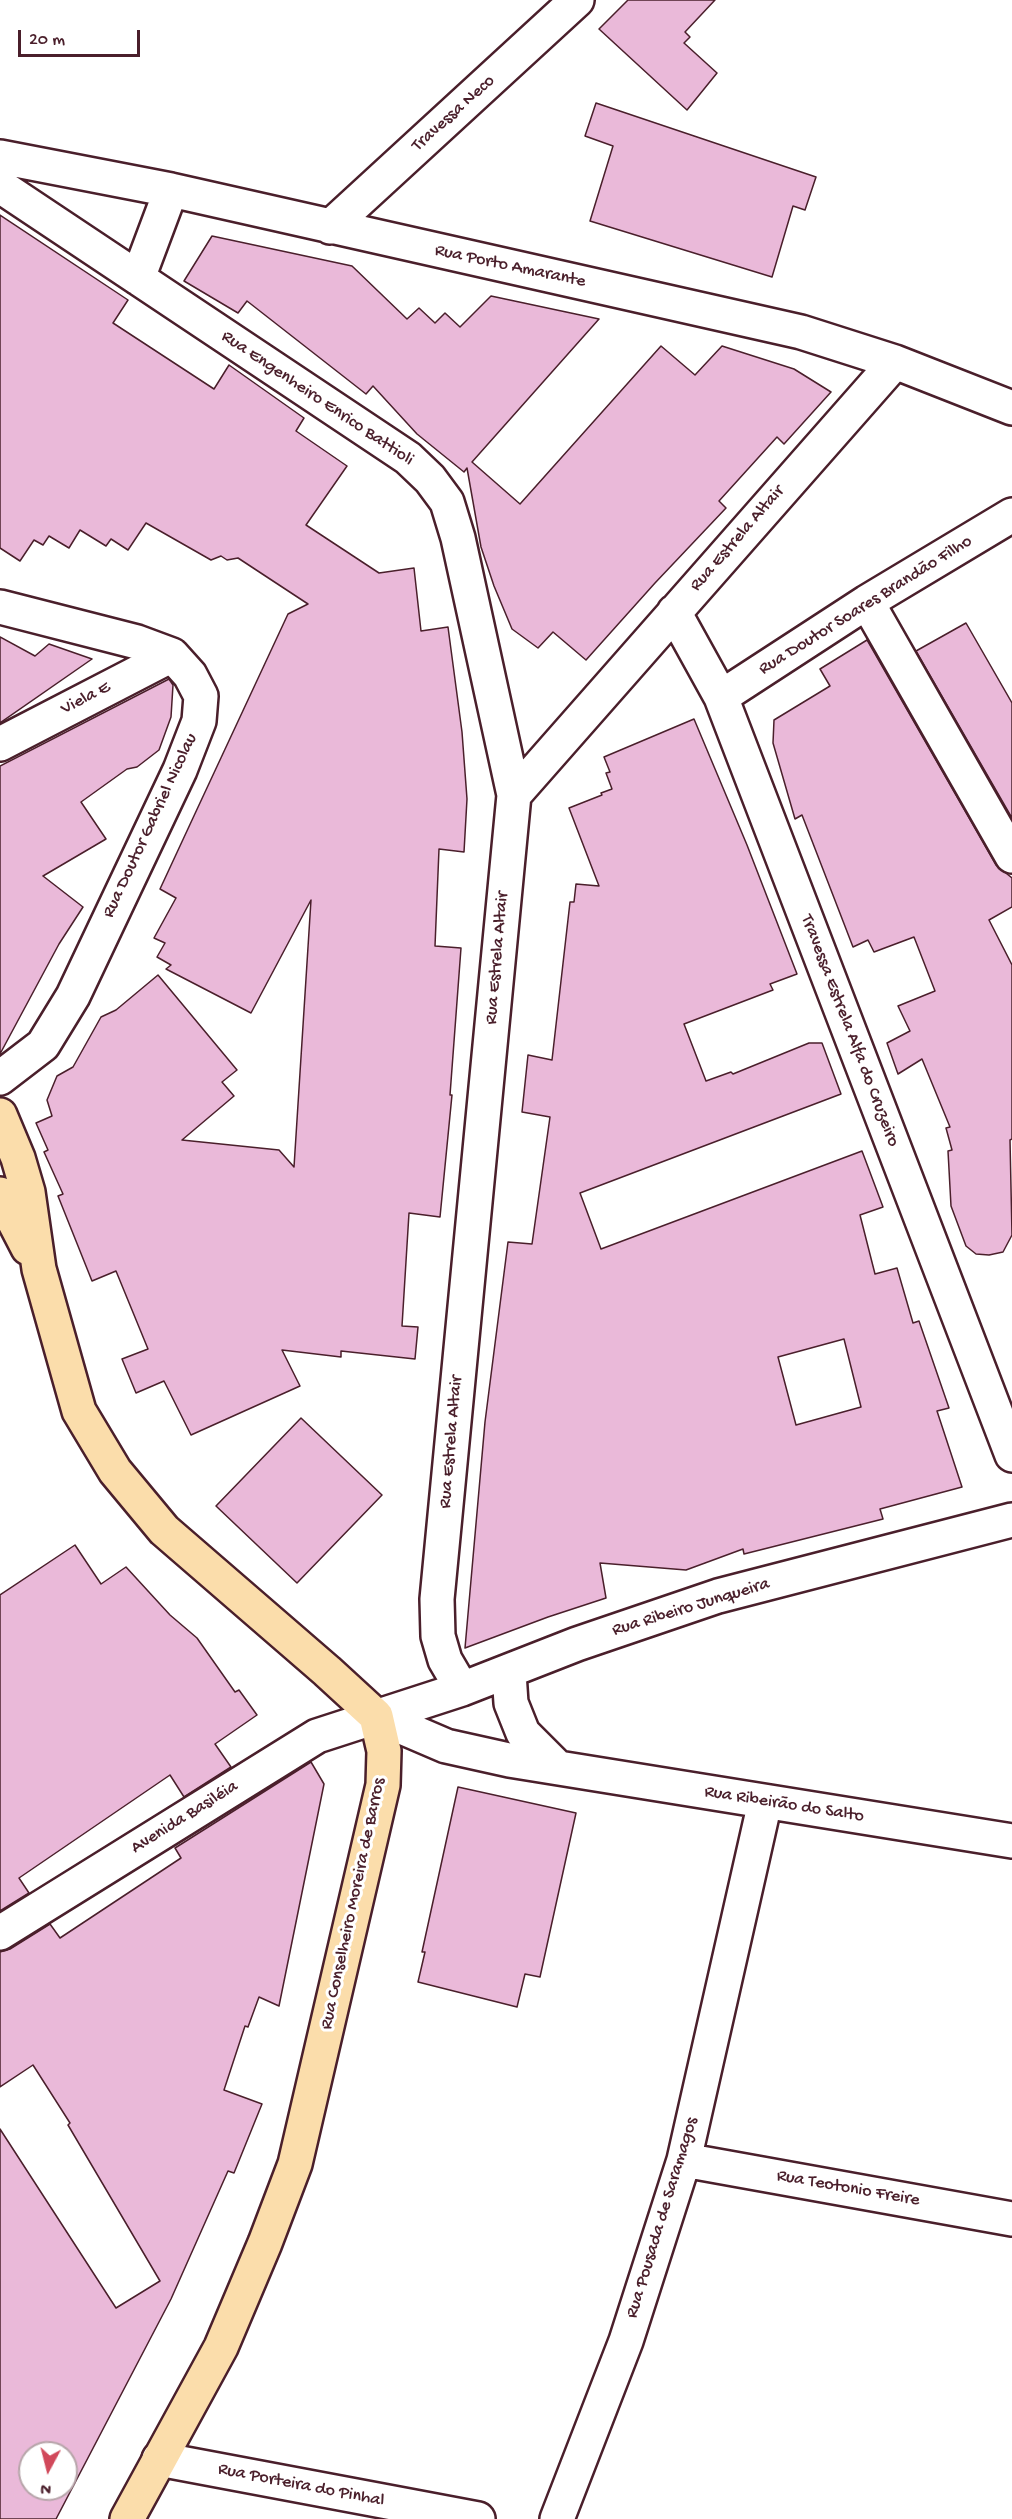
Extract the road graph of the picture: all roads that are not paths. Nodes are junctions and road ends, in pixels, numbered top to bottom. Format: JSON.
{"nodes":[{"id":1,"x":577,"y":0,"type":"edge"},
{"id":2,"x":0,"y":157,"type":"edge"},
{"id":3,"x":0,"y":186,"type":"edge"},
{"id":4,"x":171,"y":190,"type":"junction"},
{"id":5,"x":330,"y":227,"type":"junction"},
{"id":6,"x":138,"y":278,"type":"junction"},
{"id":7,"x":895,"y":362,"type":"junction"},
{"id":8,"x":1012,"y":408,"type":"edge"},
{"id":9,"x":1012,"y":515,"type":"edge"},
{"id":10,"x":867,"y":602,"type":"junction"},
{"id":11,"x":0,"y":607,"type":"edge"},
{"id":12,"x":674,"y":612,"type":"junction"},
{"id":13,"x":172,"y":655,"type":"junction"},
{"id":14,"x":721,"y":697,"type":"junction"},
{"id":15,"x":0,"y":744,"type":"edge"},
{"id":16,"x":514,"y":795,"type":"junction"},
{"id":17,"x":1012,"y":855,"type":"edge"},
{"id":18,"x":0,"y":1078,"type":"edge"},
{"id":19,"x":0,"y":1115,"type":"edge"},
{"id":20,"x":0,"y":1194,"type":"edge"},
{"id":21,"x":39,"y":1269,"type":"junction"},
{"id":22,"x":1012,"y":1449,"type":"edge"},
{"id":23,"x":1012,"y":1520,"type":"edge"},
{"id":24,"x":509,"y":1672,"type":"junction"},
{"id":25,"x":462,"y":1689,"type":"junction"},
{"id":26,"x":376,"y":1716,"type":"junction"},
{"id":27,"x":557,"y":1767,"type":"junction"},
{"id":28,"x":765,"y":1802,"type":"junction"},
{"id":29,"x":1012,"y":1841,"type":"edge"},
{"id":30,"x":0,"y":1933,"type":"edge"},
{"id":31,"x":684,"y":2160,"type":"junction"},
{"id":32,"x":1012,"y":2219,"type":"edge"},
{"id":33,"x":159,"y":2459,"type":"junction"},
{"id":34,"x":127,"y":2519,"type":"edge"},
{"id":35,"x":478,"y":2519,"type":"edge"},
{"id":36,"x":557,"y":2519,"type":"edge"}],
"edges":[{"from":1,"to":5,"type":"street","name":"Travessa Neco"},
{"from":2,"to":4,"type":"street","name":"Rua Porto Amarante"},
{"from":3,"to":6,"type":"street","name":"Rua Engenheiro Enrico Battioli"},
{"from":4,"to":5,"type":"street","name":"Rua Porto Amarante"},
{"from":4,"to":6,"type":"street"},
{"from":5,"to":7,"type":"street","name":"Rua Porto Amarante"},
{"from":6,"to":16,"type":"street","name":"Rua Engenheiro Enrico Battioli"},
{"from":7,"to":8,"type":"street","name":"Rua Porto Amarante"},
{"from":7,"to":12,"type":"street","name":"Rua Estrela Altair"},
{"from":9,"to":10,"type":"street","name":"Rua Doutor Soares Brandão Filho"},
{"from":10,"to":14,"type":"street","name":"Rua Doutor Soares Brandão Filho"},
{"from":10,"to":17,"type":"street"},
{"from":11,"to":13,"type":"street","name":"Rua Doutor Gabriel Nicolau"},
{"from":12,"to":14,"type":"street","name":"Travessa Estrela Alfa do Cruzeiro"},
{"from":12,"to":16,"type":"street","name":"Rua Estrela Altair"},
{"from":13,"to":15,"type":"street","name":"Viela E"},
{"from":13,"to":18,"type":"street","name":"Rua Doutor Gabriel Nicolau"},
{"from":14,"to":22,"type":"street","name":"Travessa Estrela Alfa do Cruzeiro"},
{"from":16,"to":25,"type":"street","name":"Rua Estrela Altair"},
{"from":19,"to":21,"type":"main road"},
{"from":20,"to":21,"type":"main road"},
{"from":21,"to":26,"type":"main road"},
{"from":23,"to":24,"type":"street","name":"Rua Ribeiro Junqueira"},
{"from":24,"to":25,"type":"street","name":"Rua Ribeiro Junqueira"},
{"from":24,"to":27,"type":"street"},
{"from":25,"to":26,"type":"street","name":"Rua Ribeiro Junqueira"},
{"from":26,"to":27,"type":"street","name":"Rua Ribeirão do Salto"},
{"from":26,"to":30,"type":"street","name":"Avenida Basiléia"},
{"from":26,"to":33,"type":"main road","name":"Rua Conselheiro Moreira de Barros"},
{"from":27,"to":28,"type":"street","name":"Rua Ribeirão do Salto"},
{"from":28,"to":29,"type":"street","name":"Rua Ribeirão do Salto"},
{"from":28,"to":31,"type":"street","name":"Rua Pousada de Saramagos"},
{"from":31,"to":32,"type":"street","name":"Rua Teotonio Freire"},
{"from":31,"to":36,"type":"street","name":"Rua Pousada de Saramagos"},
{"from":33,"to":34,"type":"main road","name":"Rua Conselheiro Moreira de Barros"},
{"from":33,"to":35,"type":"street","name":"Rua Porteira do Pinhal"}]}
